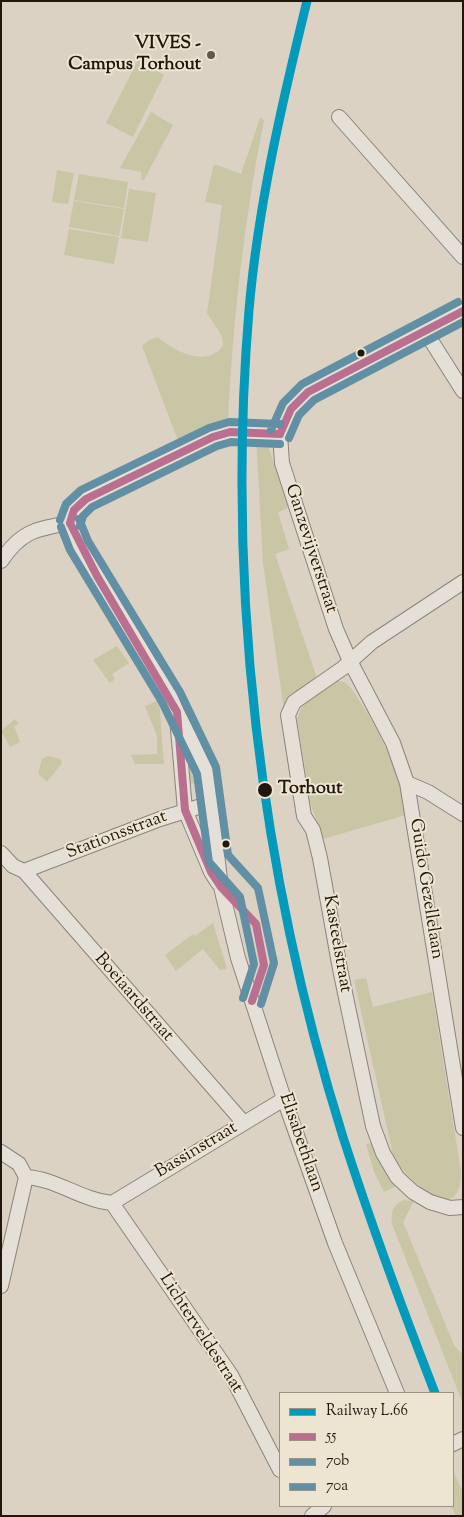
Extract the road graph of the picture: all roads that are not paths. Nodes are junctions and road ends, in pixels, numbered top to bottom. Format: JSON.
{"nodes":[{"id":1,"x":339,"y":117,"type":"dead end"},
{"id":2,"x":463,"y":257,"type":"edge"},
{"id":3,"x":463,"y":311,"type":"edge"},
{"id":4,"x":425,"y":331,"type":"junction"},
{"id":5,"x":463,"y":391,"type":"edge"},
{"id":6,"x":280,"y":434,"type":"junction"},
{"id":7,"x":70,"y":523,"type":"junction"},
{"id":8,"x":1,"y":561,"type":"edge"},
{"id":9,"x":463,"y":582,"type":"edge"},
{"id":10,"x":350,"y":661,"type":"junction"},
{"id":11,"x":177,"y":712,"type":"junction"},
{"id":12,"x":408,"y":783,"type":"junction"},
{"id":13,"x":211,"y":803,"type":"junction"},
{"id":14,"x":185,"y":810,"type":"junction"},
{"id":15,"x":463,"y":814,"type":"edge"},
{"id":16,"x":1,"y":853,"type":"edge"},
{"id":17,"x":24,"y":872,"type":"junction"},
{"id":18,"x":221,"y":887,"type":"junction"},
{"id":19,"x":284,"y":1100,"type":"junction"},
{"id":20,"x":243,"y":1122,"type":"junction"},
{"id":21,"x":463,"y":1128,"type":"edge"},
{"id":22,"x":1,"y":1152,"type":"edge"},
{"id":23,"x":26,"y":1177,"type":"junction"},
{"id":24,"x":112,"y":1203,"type":"junction"},
{"id":25,"x":463,"y":1207,"type":"edge"},
{"id":26,"x":1,"y":1286,"type":"edge"},
{"id":27,"x":397,"y":1392,"type":"edge"},
{"id":28,"x":279,"y":1468,"type":"edge"}],
"edges":[{"from":1,"to":2,"type":"street"},
{"from":3,"to":4,"type":"street"},
{"from":4,"to":5,"type":"street"},
{"from":4,"to":6,"type":"street"},
{"from":6,"to":7,"type":"street"},
{"from":6,"to":10,"type":"street","name":"Ganzevijverstraat"},
{"from":7,"to":8,"type":"street"},
{"from":7,"to":11,"type":"street","name":"Elisabethlaan"},
{"from":9,"to":10,"type":"street","name":"Kasteelstraat"},
{"from":10,"to":12,"type":"street","name":"Guido Gezellelaan"},
{"from":10,"to":25,"type":"street","name":"Kasteelstraat"},
{"from":11,"to":13,"type":"street","name":"Elisabethlaan"},
{"from":11,"to":14,"type":"street","name":"Elisabethlaan"},
{"from":12,"to":15,"type":"street"},
{"from":12,"to":21,"type":"street","name":"Guido Gezellelaan"},
{"from":13,"to":14,"type":"street","name":"Stationsstraat"},
{"from":13,"to":18,"type":"street","name":"Elisabethlaan"},
{"from":14,"to":17,"type":"street","name":"Stationsstraat"},
{"from":14,"to":18,"type":"street","name":"Elisabethlaan"},
{"from":16,"to":17,"type":"street","name":"Boeiaardstraat"},
{"from":17,"to":20,"type":"street","name":"Boeiaardstraat"},
{"from":18,"to":19,"type":"street","name":"Elisabethlaan"},
{"from":19,"to":20,"type":"street","name":"Bassinstraat"},
{"from":19,"to":27,"type":"street","name":"Elisabethlaan"},
{"from":20,"to":24,"type":"street","name":"Bassinstraat"},
{"from":22,"to":23,"type":"street"},
{"from":23,"to":24,"type":"street"},
{"from":23,"to":26,"type":"street"},
{"from":24,"to":28,"type":"street","name":"Lichterveldestraat"}]}
